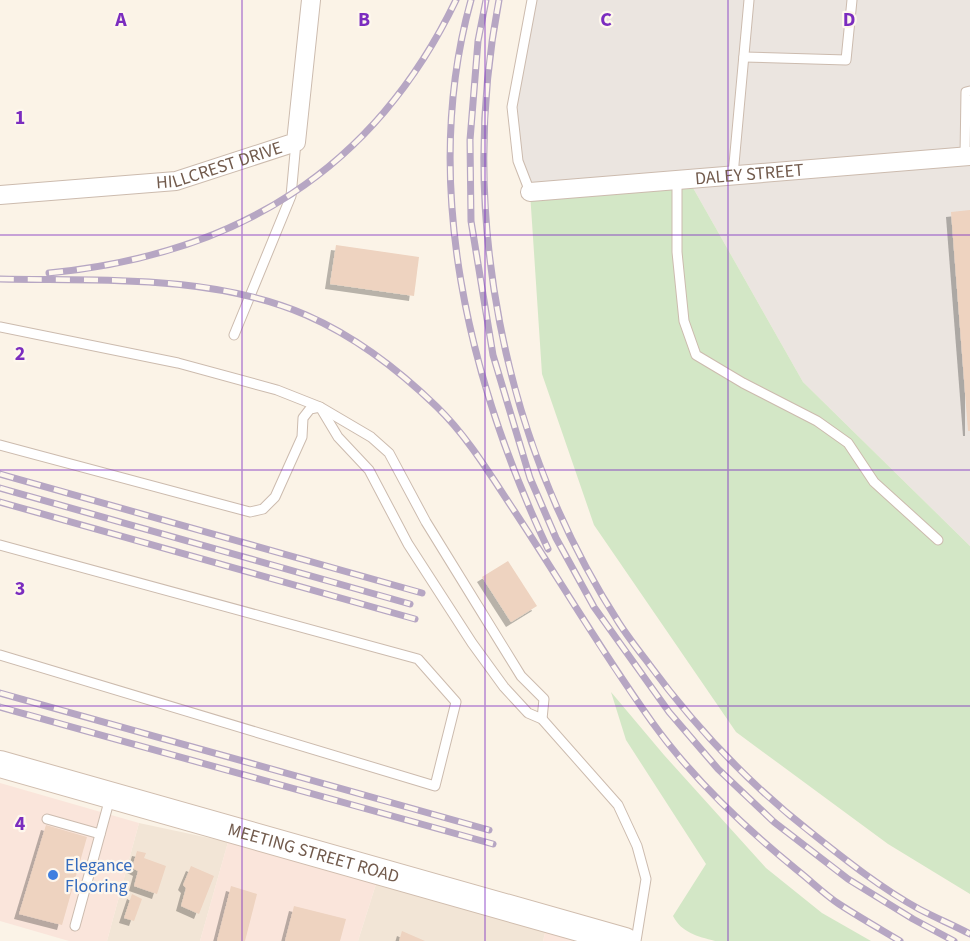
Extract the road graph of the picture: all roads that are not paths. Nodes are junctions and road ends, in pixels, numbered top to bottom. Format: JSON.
{"nodes":[{"id":1,"x":310,"y":0,"type":"edge"},
{"id":2,"x":532,"y":0,"type":"edge"},
{"id":3,"x":749,"y":0,"type":"edge"},
{"id":4,"x":852,"y":0,"type":"edge"},
{"id":5,"x":744,"y":57,"type":"junction"},
{"id":6,"x":970,"y":91,"type":"edge"},
{"id":7,"x":296,"y":142,"type":"junction"},
{"id":8,"x":968,"y":156,"type":"edge"},
{"id":9,"x":733,"y":175,"type":"junction"},
{"id":10,"x":677,"y":180,"type":"junction"},
{"id":11,"x":530,"y":192,"type":"joint"},
{"id":12,"x":0,"y":195,"type":"edge"},
{"id":13,"x":0,"y":327,"type":"edge"},
{"id":14,"x":234,"y":335,"type":"dead end"},
{"id":15,"x":320,"y":407,"type":"junction"},
{"id":16,"x":0,"y":445,"type":"edge"},
{"id":17,"x":938,"y":540,"type":"dead end"},
{"id":18,"x":0,"y":545,"type":"edge"},
{"id":19,"x":0,"y":655,"type":"edge"},
{"id":20,"x":542,"y":718,"type":"junction"},
{"id":21,"x":0,"y":765,"type":"edge"},
{"id":22,"x":111,"y":796,"type":"junction"},
{"id":23,"x":47,"y":819,"type":"dead end"},
{"id":24,"x":100,"y":834,"type":"junction"},
{"id":25,"x":75,"y":926,"type":"dead end"},
{"id":26,"x":625,"y":941,"type":"edge"},
{"id":27,"x":636,"y":941,"type":"edge"}],
"edges":[{"from":1,"to":7,"type":"street","name":"HILLCREST DRIVE"},
{"from":2,"to":11,"type":"lane"},
{"from":3,"to":5,"type":"lane"},
{"from":4,"to":5,"type":"lane"},
{"from":5,"to":9,"type":"lane"},
{"from":6,"to":8,"type":"lane"},
{"from":7,"to":12,"type":"street","name":"HILLCREST DRIVE"},
{"from":7,"to":14,"type":"lane"},
{"from":8,"to":9,"type":"street","name":"DALEY STREET"},
{"from":9,"to":10,"type":"street","name":"DALEY STREET"},
{"from":10,"to":11,"type":"street","name":"DALEY STREET"},
{"from":10,"to":17,"type":"lane"},
{"from":13,"to":15,"type":"lane"},
{"from":15,"to":16,"type":"lane"},
{"from":15,"to":20,"type":"lane"},
{"from":15,"to":20,"type":"lane"},
{"from":18,"to":19,"type":"lane"},
{"from":20,"to":27,"type":"lane"},
{"from":21,"to":22,"type":"street","name":"MEETING STREET ROAD"},
{"from":22,"to":24,"type":"lane"},
{"from":22,"to":26,"type":"street","name":"MEETING STREET ROAD"},
{"from":23,"to":24,"type":"lane"},
{"from":24,"to":25,"type":"lane"}]}
